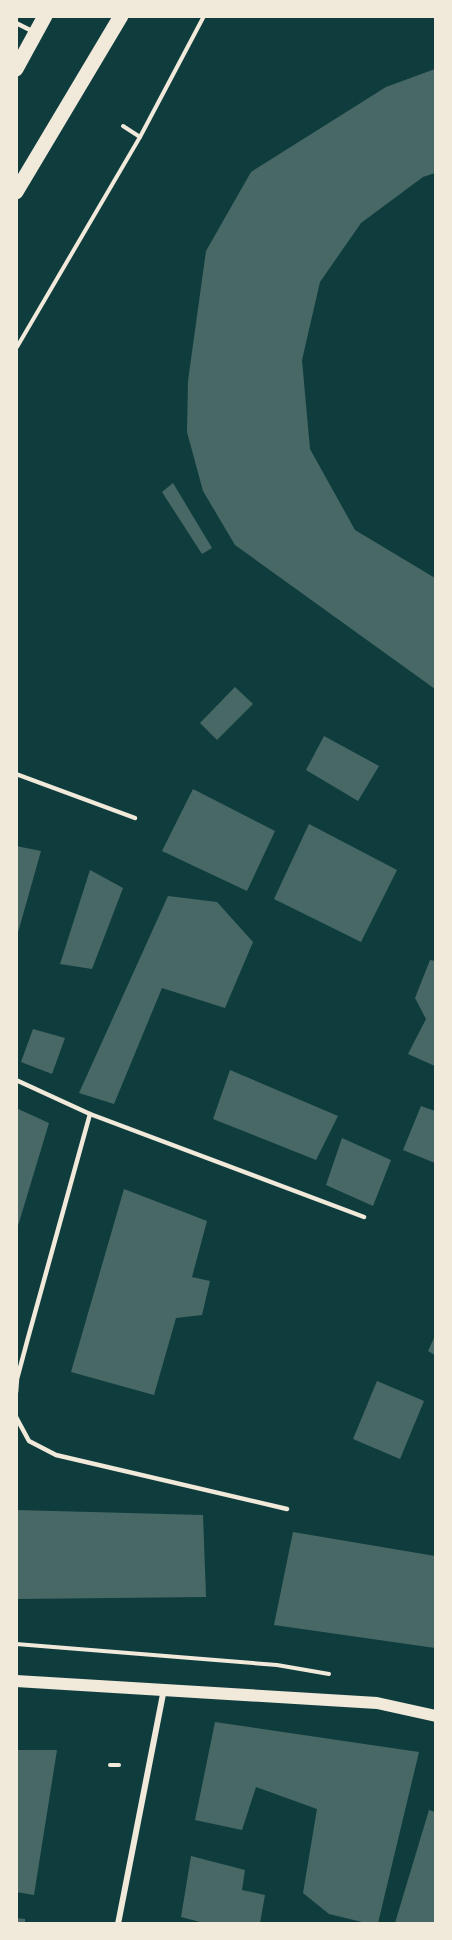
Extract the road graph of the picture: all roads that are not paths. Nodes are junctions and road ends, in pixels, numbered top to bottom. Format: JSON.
{"nodes":[{"id":1,"x":45,"y":16,"type":"edge"},
{"id":2,"x":121,"y":16,"type":"edge"},
{"id":3,"x":16,"y":23,"type":"edge"},
{"id":4,"x":36,"y":33,"type":"junction"},
{"id":5,"x":16,"y":69,"type":"edge"},
{"id":6,"x":16,"y":192,"type":"edge"},
{"id":7,"x":16,"y":774,"type":"edge"},
{"id":8,"x":135,"y":818,"type":"dead end"},
{"id":9,"x":16,"y":1080,"type":"edge"},
{"id":10,"x":90,"y":1114,"type":"junction"},
{"id":11,"x":364,"y":1217,"type":"dead end"},
{"id":12,"x":16,"y":1392,"type":"edge"},
{"id":13,"x":16,"y":1417,"type":"edge"},
{"id":14,"x":287,"y":1509,"type":"dead end"},
{"id":15,"x":16,"y":1682,"type":"edge"},
{"id":16,"x":164,"y":1689,"type":"junction"},
{"id":17,"x":435,"y":1716,"type":"edge"},
{"id":18,"x":118,"y":1923,"type":"edge"}],
"edges":[{"from":1,"to":4,"type":"main road"},
{"from":2,"to":6,"type":"main road"},
{"from":3,"to":4,"type":"lane"},
{"from":4,"to":5,"type":"main road"},
{"from":7,"to":8,"type":"lane"},
{"from":9,"to":10,"type":"lane"},
{"from":10,"to":11,"type":"lane"},
{"from":10,"to":12,"type":"lane"},
{"from":13,"to":14,"type":"lane"},
{"from":15,"to":16,"type":"main road"},
{"from":16,"to":17,"type":"main road"},
{"from":16,"to":18,"type":"street"}]}
